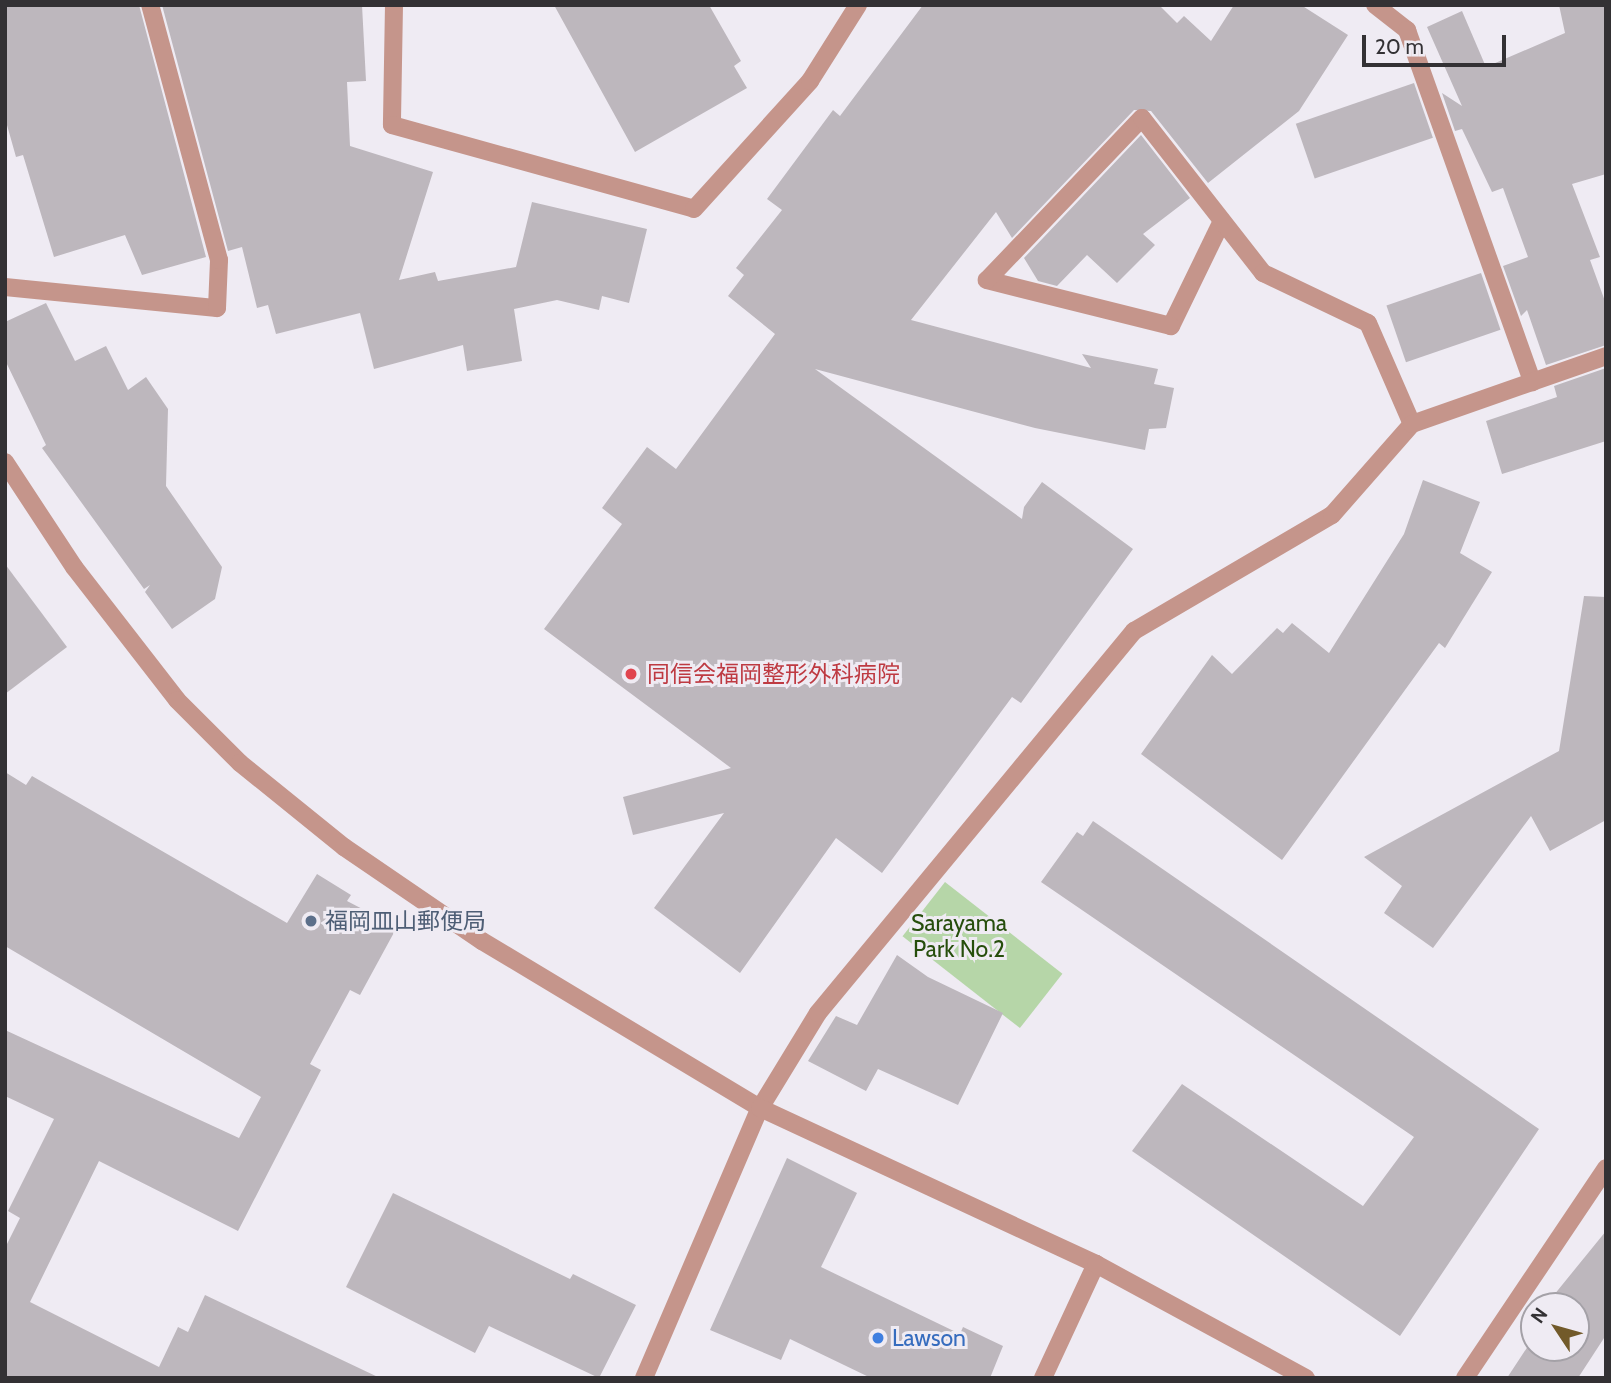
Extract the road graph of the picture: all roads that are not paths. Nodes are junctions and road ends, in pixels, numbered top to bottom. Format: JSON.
{"nodes":[{"id":1,"x":150,"y":5,"type":"edge"},
{"id":2,"x":394,"y":5,"type":"edge"},
{"id":3,"x":858,"y":5,"type":"edge"},
{"id":4,"x":1375,"y":5,"type":"edge"},
{"id":5,"x":1222,"y":221,"type":"junction"},
{"id":6,"x":5,"y":287,"type":"edge"},
{"id":7,"x":1606,"y":356,"type":"edge"},
{"id":8,"x":1532,"y":382,"type":"junction"},
{"id":9,"x":1412,"y":424,"type":"junction"},
{"id":10,"x":5,"y":462,"type":"edge"},
{"id":11,"x":760,"y":1108,"type":"junction"},
{"id":12,"x":1606,"y":1168,"type":"edge"},
{"id":13,"x":1096,"y":1264,"type":"junction"},
{"id":14,"x":644,"y":1378,"type":"edge"},
{"id":15,"x":1043,"y":1378,"type":"edge"},
{"id":16,"x":1306,"y":1378,"type":"edge"},
{"id":17,"x":1465,"y":1378,"type":"edge"}],
"edges":[{"from":1,"to":6,"type":"street"},
{"from":2,"to":3,"type":"street"},
{"from":4,"to":8,"type":"street"},
{"from":5,"to":5,"type":"street"},
{"from":5,"to":9,"type":"street"},
{"from":7,"to":8,"type":"street"},
{"from":8,"to":9,"type":"street"},
{"from":9,"to":11,"type":"street"},
{"from":10,"to":11,"type":"street"},
{"from":11,"to":13,"type":"street"},
{"from":11,"to":14,"type":"street"},
{"from":12,"to":17,"type":"street"},
{"from":13,"to":15,"type":"street"},
{"from":13,"to":16,"type":"street"}]}
